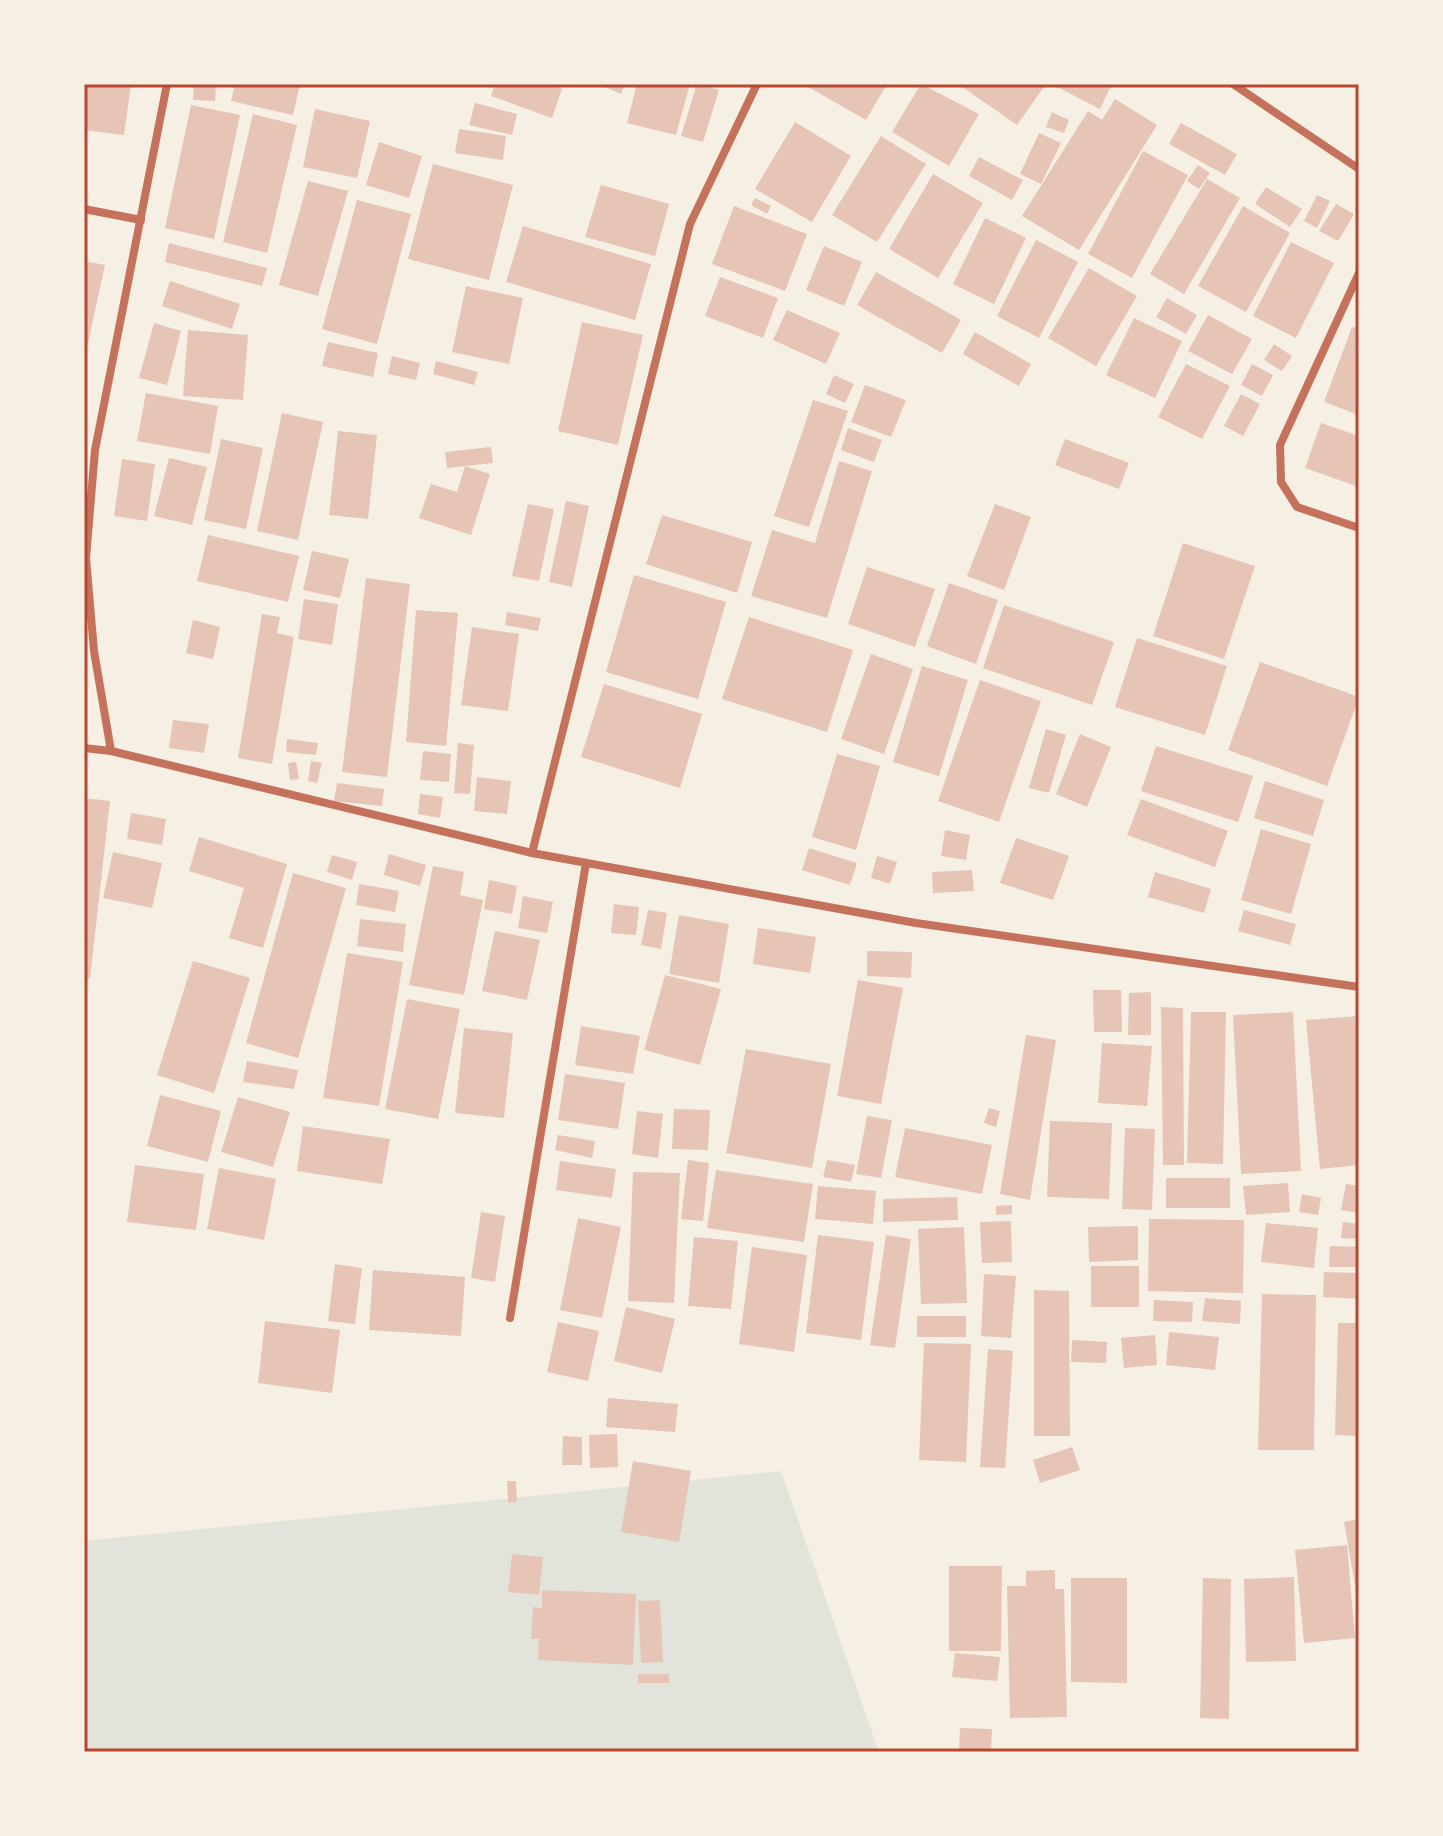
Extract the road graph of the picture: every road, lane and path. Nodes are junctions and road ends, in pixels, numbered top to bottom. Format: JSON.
{"nodes":[{"id":1,"x":167,"y":84,"type":"edge"},
{"id":2,"x":757,"y":84,"type":"edge"},
{"id":3,"x":1233,"y":84,"type":"edge"},
{"id":4,"x":1359,"y":169,"type":"edge"},
{"id":5,"x":84,"y":209,"type":"edge"},
{"id":6,"x":141,"y":220,"type":"junction"},
{"id":7,"x":1359,"y":273,"type":"edge"},
{"id":8,"x":1359,"y":528,"type":"edge"},
{"id":9,"x":84,"y":748,"type":"edge"},
{"id":10,"x":111,"y":751,"type":"junction"},
{"id":11,"x":532,"y":853,"type":"junction"},
{"id":12,"x":586,"y":863,"type":"junction"},
{"id":13,"x":1359,"y":987,"type":"edge"},
{"id":14,"x":510,"y":1318,"type":"dead end"}],
"edges":[{"from":1,"to":6,"type":"street"},
{"from":2,"to":11,"type":"street"},
{"from":3,"to":4,"type":"street"},
{"from":5,"to":6,"type":"street"},
{"from":6,"to":10,"type":"street"},
{"from":7,"to":8,"type":"street"},
{"from":9,"to":10,"type":"street"},
{"from":10,"to":11,"type":"street"},
{"from":11,"to":12,"type":"street"},
{"from":12,"to":13,"type":"street"},
{"from":12,"to":14,"type":"street"}]}
